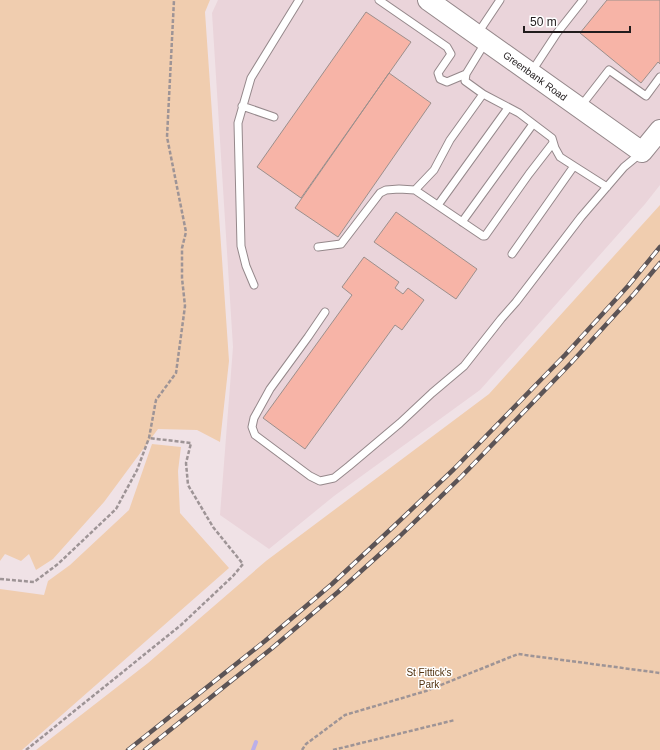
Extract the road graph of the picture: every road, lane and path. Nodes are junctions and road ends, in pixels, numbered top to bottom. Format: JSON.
{"nodes":[{"id":1,"x":174,"y":0,"type":"edge"},
{"id":2,"x":299,"y":0,"type":"edge"},
{"id":3,"x":379,"y":0,"type":"edge"},
{"id":4,"x":428,"y":0,"type":"edge"},
{"id":5,"x":500,"y":0,"type":"edge"},
{"id":6,"x":583,"y":0,"type":"edge"},
{"id":7,"x":481,"y":38,"type":"junction"},
{"id":8,"x":530,"y":73,"type":"junction"},
{"id":9,"x":466,"y":74,"type":"junction"},
{"id":10,"x":660,"y":76,"type":"edge"},
{"id":11,"x":483,"y":94,"type":"junction"},
{"id":12,"x":242,"y":106,"type":"junction"},
{"id":13,"x":508,"y":108,"type":"junction"},
{"id":14,"x":580,"y":108,"type":"junction"},
{"id":15,"x":274,"y":117,"type":"dead end"},
{"id":16,"x":533,"y":124,"type":"junction"},
{"id":17,"x":660,"y":130,"type":"edge"},
{"id":18,"x":553,"y":143,"type":"junction"},
{"id":19,"x":642,"y":152,"type":"junction"},
{"id":20,"x":574,"y":166,"type":"junction"},
{"id":21,"x":607,"y":187,"type":"junction"},
{"id":22,"x":415,"y":190,"type":"junction"},
{"id":23,"x":438,"y":205,"type":"junction"},
{"id":24,"x":462,"y":222,"type":"junction"},
{"id":25,"x":318,"y":247,"type":"dead end"},
{"id":26,"x":512,"y":254,"type":"dead end"},
{"id":27,"x":254,"y":286,"type":"dead end"},
{"id":28,"x":325,"y":312,"type":"dead end"},
{"id":29,"x":149,"y":438,"type":"junction"},
{"id":30,"x":0,"y":579,"type":"edge"},
{"id":31,"x":660,"y":673,"type":"edge"},
{"id":32,"x":455,"y":720,"type":"dead end"},
{"id":33,"x":26,"y":750,"type":"edge"},
{"id":34,"x":302,"y":750,"type":"edge"},
{"id":35,"x":333,"y":750,"type":"edge"}],
"edges":[{"from":1,"to":29,"type":"path"},
{"from":2,"to":12,"type":"lane"},
{"from":3,"to":9,"type":"lane"},
{"from":4,"to":7,"type":"street","name":"Greenbank Road"},
{"from":5,"to":7,"type":"lane"},
{"from":6,"to":8,"type":"lane"},
{"from":7,"to":8,"type":"street","name":"Greenbank Road"},
{"from":7,"to":9,"type":"lane"},
{"from":8,"to":14,"type":"street","name":"Greenbank Road"},
{"from":9,"to":11,"type":"lane"},
{"from":10,"to":14,"type":"lane"},
{"from":11,"to":13,"type":"lane"},
{"from":11,"to":22,"type":"lane"},
{"from":12,"to":15,"type":"lane"},
{"from":12,"to":27,"type":"lane"},
{"from":13,"to":16,"type":"lane"},
{"from":13,"to":23,"type":"lane"},
{"from":14,"to":19,"type":"street","name":"Greenbank Road"},
{"from":16,"to":18,"type":"lane"},
{"from":16,"to":24,"type":"lane"},
{"from":17,"to":19,"type":"street"},
{"from":18,"to":20,"type":"lane"},
{"from":18,"to":24,"type":"lane"},
{"from":19,"to":21,"type":"lane"},
{"from":20,"to":21,"type":"lane"},
{"from":20,"to":26,"type":"lane"},
{"from":21,"to":28,"type":"lane"},
{"from":22,"to":23,"type":"lane"},
{"from":22,"to":25,"type":"lane"},
{"from":23,"to":24,"type":"lane"},
{"from":29,"to":30,"type":"path"},
{"from":29,"to":33,"type":"path"},
{"from":31,"to":34,"type":"path"},
{"from":32,"to":35,"type":"path"}]}
